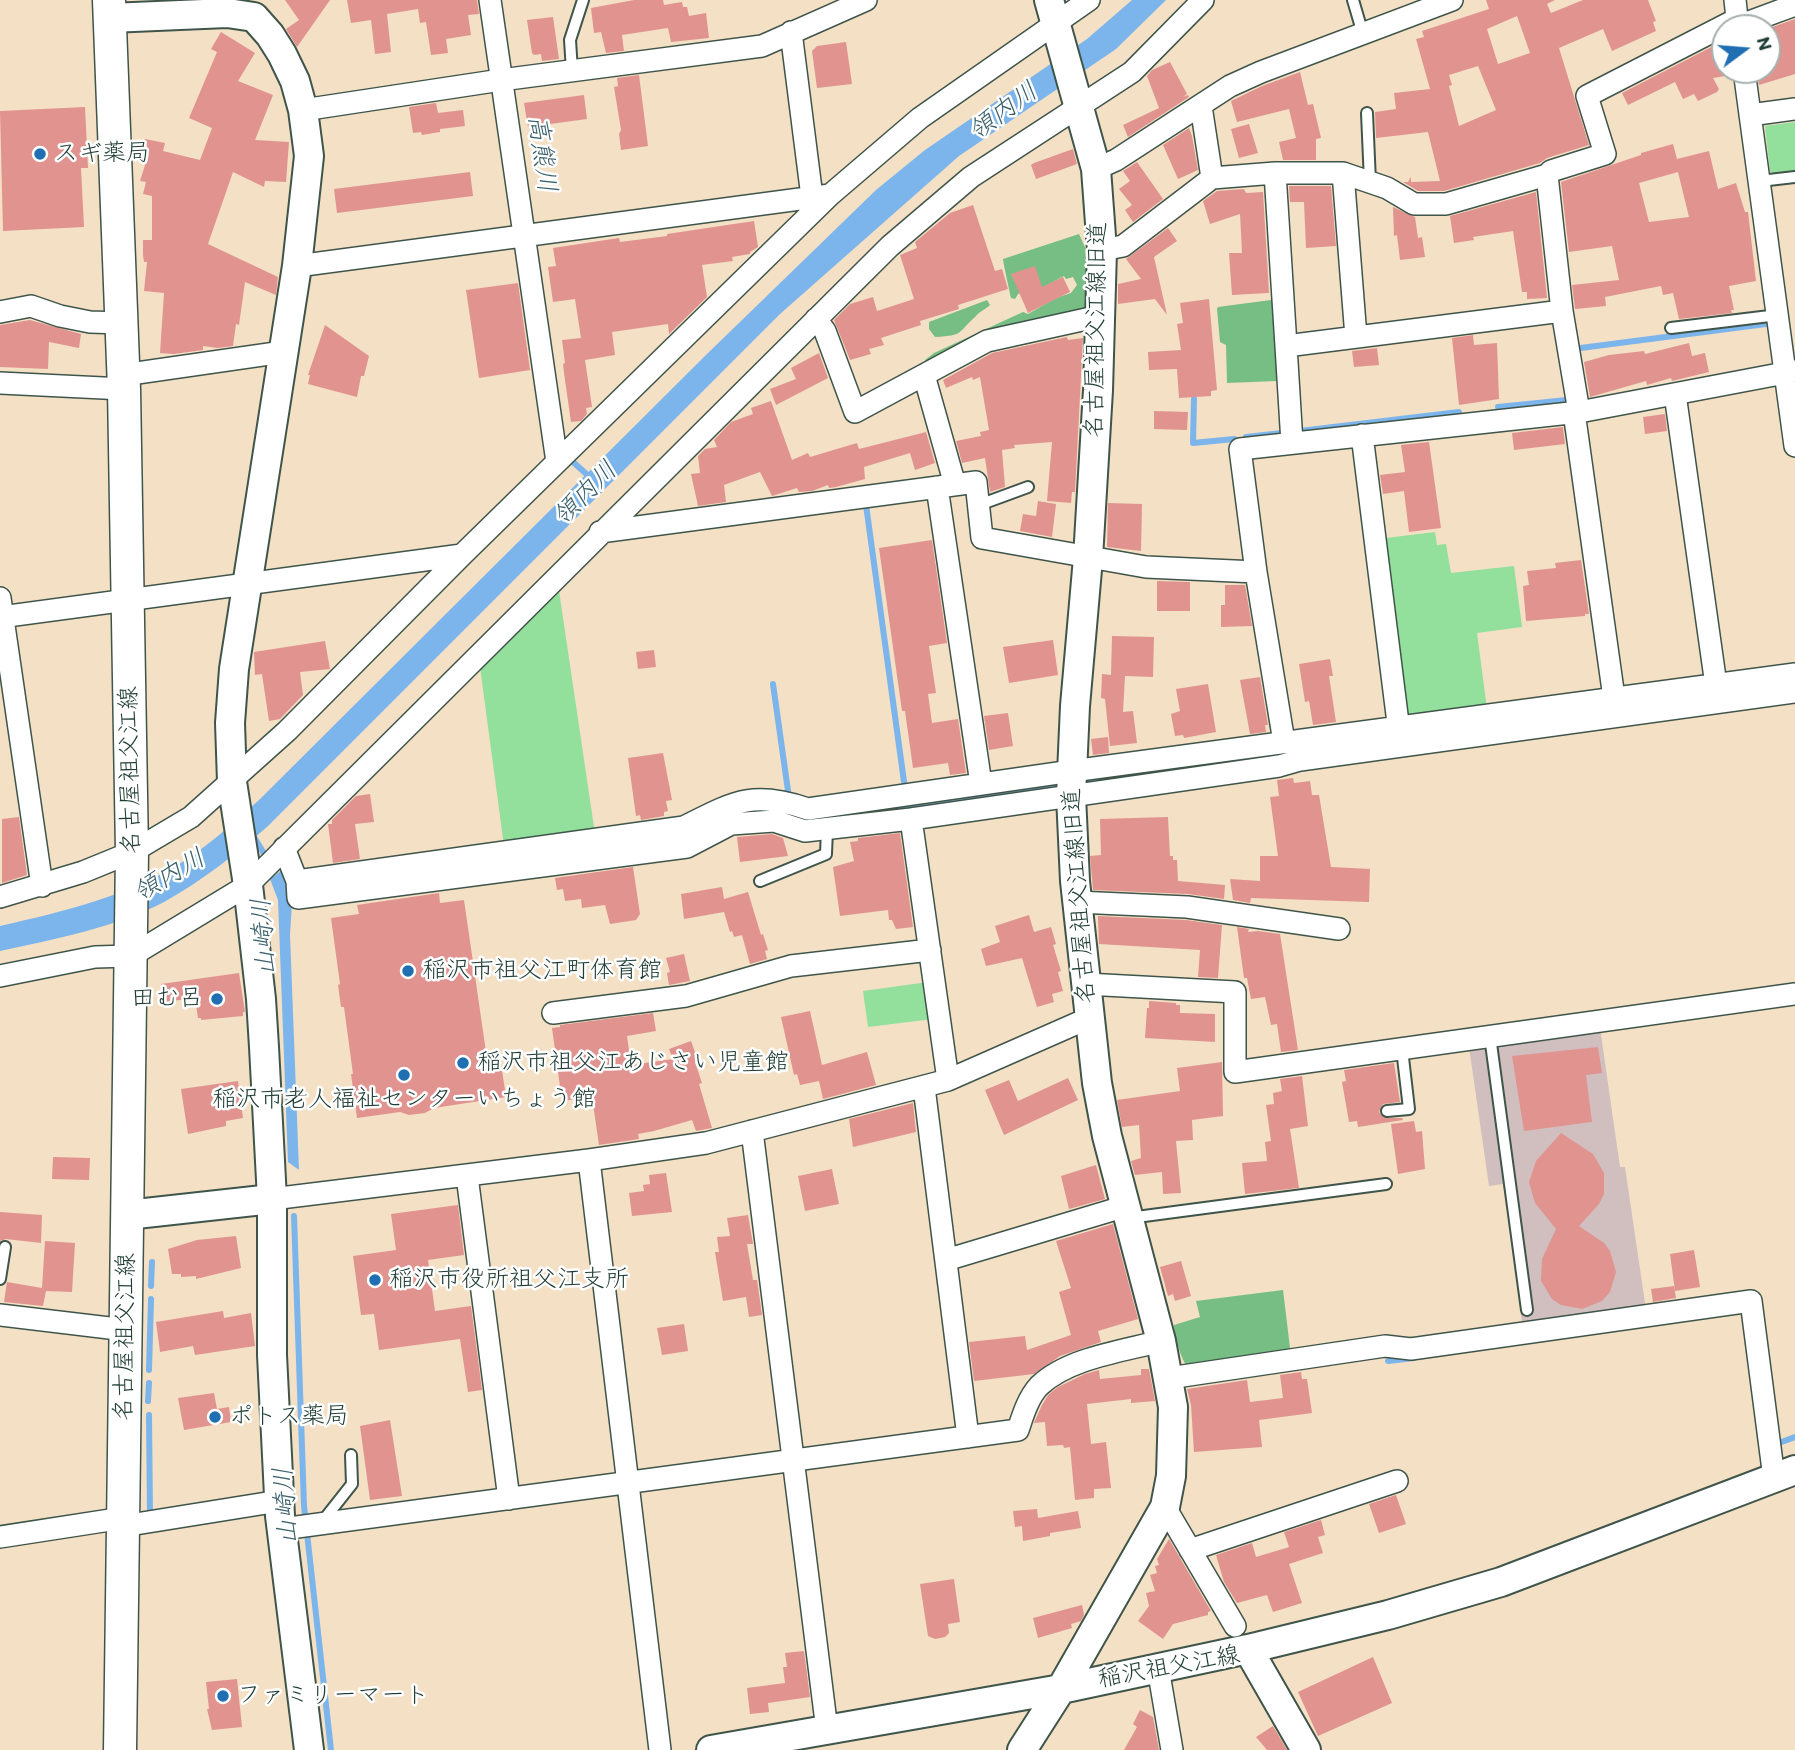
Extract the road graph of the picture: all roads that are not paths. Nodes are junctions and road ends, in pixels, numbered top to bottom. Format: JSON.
{"nodes":[{"id":1,"x":490,"y":0,"type":"edge"},
{"id":2,"x":583,"y":0,"type":"edge"},
{"id":3,"x":866,"y":0,"type":"edge"},
{"id":4,"x":1089,"y":0,"type":"edge"},
{"id":5,"x":1203,"y":0,"type":"edge"},
{"id":6,"x":1353,"y":0,"type":"edge"},
{"id":7,"x":1451,"y":0,"type":"edge"},
{"id":8,"x":1795,"y":5,"type":"edge"},
{"id":9,"x":249,"y":8,"type":"edge"},
{"id":10,"x":110,"y":9,"type":"edge"},
{"id":11,"x":1755,"y":14,"type":"edge"},
{"id":12,"x":1054,"y":17,"type":"edge"},
{"id":13,"x":791,"y":32,"type":"junction"},
{"id":14,"x":1711,"y":32,"type":"edge"},
{"id":15,"x":1363,"y":34,"type":"junction"},
{"id":16,"x":572,"y":71,"type":"junction"},
{"id":17,"x":501,"y":80,"type":"junction"},
{"id":18,"x":1746,"y":84,"type":"edge"},
{"id":19,"x":1079,"y":102,"type":"junction"},
{"id":20,"x":1201,"y":106,"type":"junction"},
{"id":21,"x":1795,"y":108,"type":"edge"},
{"id":22,"x":303,"y":110,"type":"junction"},
{"id":23,"x":1367,"y":113,"type":"dead end"},
{"id":24,"x":1751,"y":115,"type":"junction"},
{"id":25,"x":1096,"y":169,"type":"junction"},
{"id":26,"x":1275,"y":173,"type":"junction"},
{"id":27,"x":1343,"y":173,"type":"junction"},
{"id":28,"x":1547,"y":175,"type":"junction"},
{"id":29,"x":1795,"y":177,"type":"edge"},
{"id":30,"x":1212,"y":178,"type":"junction"},
{"id":31,"x":1759,"y":181,"type":"junction"},
{"id":32,"x":1370,"y":182,"type":"junction"},
{"id":33,"x":821,"y":196,"type":"junction"},
{"id":34,"x":523,"y":236,"type":"junction"},
{"id":35,"x":1102,"y":250,"type":"junction"},
{"id":36,"x":297,"y":267,"type":"junction"},
{"id":37,"x":1562,"y":311,"type":"junction"},
{"id":38,"x":0,"y":312,"type":"edge"},
{"id":39,"x":1777,"y":314,"type":"junction"},
{"id":40,"x":1100,"y":316,"type":"junction"},
{"id":41,"x":816,"y":319,"type":"junction"},
{"id":42,"x":121,"y":323,"type":"junction"},
{"id":43,"x":1671,"y":328,"type":"dead end"},
{"id":44,"x":1356,"y":337,"type":"junction"},
{"id":45,"x":1286,"y":346,"type":"junction"},
{"id":46,"x":283,"y":352,"type":"junction"},
{"id":47,"x":1790,"y":372,"type":"edge"},
{"id":48,"x":924,"y":375,"type":"junction"},
{"id":49,"x":124,"y":382,"type":"junction"},
{"id":50,"x":0,"y":383,"type":"edge"},
{"id":51,"x":1675,"y":394,"type":"junction"},
{"id":52,"x":1577,"y":412,"type":"junction"},
{"id":53,"x":1362,"y":435,"type":"junction"},
{"id":54,"x":1292,"y":443,"type":"junction"},
{"id":55,"x":1795,"y":446,"type":"edge"},
{"id":56,"x":556,"y":462,"type":"junction"},
{"id":57,"x":946,"y":486,"type":"junction"},
{"id":58,"x":1028,"y":487,"type":"dead end"},
{"id":59,"x":979,"y":505,"type":"junction"},
{"id":60,"x":600,"y":533,"type":"junction"},
{"id":61,"x":462,"y":555,"type":"junction"},
{"id":62,"x":1088,"y":558,"type":"junction"},
{"id":63,"x":1256,"y":572,"type":"junction"},
{"id":64,"x":247,"y":582,"type":"junction"},
{"id":65,"x":129,"y":601,"type":"junction"},
{"id":66,"x":1,"y":611,"type":"edge"},
{"id":67,"x":1795,"y":674,"type":"edge"},
{"id":68,"x":1716,"y":685,"type":"junction"},
{"id":69,"x":1795,"y":692,"type":"edge"},
{"id":70,"x":1616,"y":707,"type":"junction"},
{"id":71,"x":1400,"y":737,"type":"junction"},
{"id":72,"x":1284,"y":742,"type":"junction"},
{"id":73,"x":981,"y":784,"type":"junction"},
{"id":74,"x":1072,"y":784,"type":"junction"},
{"id":75,"x":233,"y":787,"type":"junction"},
{"id":76,"x":911,"y":818,"type":"junction"},
{"id":77,"x":827,"y":829,"type":"junction"},
{"id":78,"x":284,"y":848,"type":"junction"},
{"id":79,"x":132,"y":855,"type":"junction"},
{"id":80,"x":247,"y":879,"type":"junction"},
{"id":81,"x":297,"y":881,"type":"junction"},
{"id":82,"x":760,"y":881,"type":"dead end"},
{"id":83,"x":42,"y":886,"type":"junction"},
{"id":84,"x":0,"y":897,"type":"edge"},
{"id":85,"x":1077,"y":902,"type":"junction"},
{"id":86,"x":1339,"y":929,"type":"dead end"},
{"id":87,"x":131,"y":949,"type":"junction"},
{"id":88,"x":930,"y":950,"type":"junction"},
{"id":89,"x":0,"y":976,"type":"edge"},
{"id":90,"x":1086,"y":984,"type":"junction"},
{"id":91,"x":1795,"y":994,"type":"edge"},
{"id":92,"x":553,"y":1013,"type":"dead end"},
{"id":93,"x":1089,"y":1017,"type":"junction"},
{"id":94,"x":1490,"y":1037,"type":"junction"},
{"id":95,"x":1402,"y":1049,"type":"junction"},
{"id":96,"x":948,"y":1080,"type":"junction"},
{"id":97,"x":924,"y":1087,"type":"junction"},
{"id":98,"x":1387,"y":1111,"type":"dead end"},
{"id":99,"x":752,"y":1131,"type":"junction"},
{"id":100,"x":589,"y":1160,"type":"junction"},
{"id":101,"x":467,"y":1176,"type":"junction"},
{"id":102,"x":1386,"y":1184,"type":"dead end"},
{"id":103,"x":272,"y":1199,"type":"junction"},
{"id":104,"x":1128,"y":1212,"type":"junction"},
{"id":105,"x":127,"y":1215,"type":"junction"},
{"id":106,"x":5,"y":1247,"type":"dead end"},
{"id":107,"x":946,"y":1260,"type":"junction"},
{"id":108,"x":0,"y":1279,"type":"edge"},
{"id":109,"x":1527,"y":1310,"type":"dead end"},
{"id":110,"x":0,"y":1315,"type":"edge"},
{"id":111,"x":126,"y":1330,"type":"junction"},
{"id":112,"x":1161,"y":1340,"type":"junction"},
{"id":113,"x":1169,"y":1378,"type":"junction"},
{"id":114,"x":968,"y":1437,"type":"junction"},
{"id":115,"x":351,"y":1455,"type":"dead end"},
{"id":116,"x":793,"y":1460,"type":"junction"},
{"id":117,"x":1785,"y":1474,"type":"edge"},
{"id":118,"x":1397,"y":1481,"type":"dead end"},
{"id":119,"x":629,"y":1483,"type":"junction"},
{"id":120,"x":509,"y":1499,"type":"junction"},
{"id":121,"x":279,"y":1501,"type":"junction"},
{"id":122,"x":1165,"y":1507,"type":"junction"},
{"id":123,"x":123,"y":1522,"type":"junction"},
{"id":124,"x":302,"y":1527,"type":"junction"},
{"id":125,"x":0,"y":1537,"type":"edge"},
{"id":126,"x":1190,"y":1550,"type":"junction"},
{"id":127,"x":1242,"y":1638,"type":"junction"},
{"id":128,"x":1158,"y":1668,"type":"junction"},
{"id":129,"x":1061,"y":1689,"type":"junction"},
{"id":130,"x":827,"y":1730,"type":"junction"},
{"id":131,"x":1029,"y":1748,"type":"edge"},
{"id":132,"x":120,"y":1750,"type":"edge"},
{"id":133,"x":309,"y":1750,"type":"edge"},
{"id":134,"x":660,"y":1750,"type":"edge"},
{"id":135,"x":711,"y":1750,"type":"edge"},
{"id":136,"x":1172,"y":1750,"type":"edge"},
{"id":137,"x":1306,"y":1750,"type":"edge"}],
"edges":[{"from":1,"to":17,"type":"street"},
{"from":2,"to":16,"type":"lane"},
{"from":3,"to":13,"type":"street"},
{"from":4,"to":12,"type":"street"},
{"from":5,"to":19,"type":"street"},
{"from":6,"to":15,"type":"lane"},
{"from":7,"to":15,"type":"street"},
{"from":8,"to":11,"type":"street"},
{"from":9,"to":10,"type":"street"},
{"from":9,"to":22,"type":"street"},
{"from":10,"to":42,"type":"main road","name":"名古屋祖父江線"},
{"from":12,"to":19,"type":"street","name":"名古屋祖父江線旧道"},
{"from":12,"to":33,"type":"street"},
{"from":13,"to":16,"type":"street"},
{"from":13,"to":33,"type":"street"},
{"from":14,"to":28,"type":"street"},
{"from":15,"to":20,"type":"street"},
{"from":16,"to":17,"type":"street"},
{"from":17,"to":22,"type":"street"},
{"from":17,"to":34,"type":"street"},
{"from":18,"to":24,"type":"street"},
{"from":19,"to":25,"type":"street","name":"名古屋祖父江線旧道"},
{"from":19,"to":41,"type":"street"},
{"from":20,"to":25,"type":"street"},
{"from":20,"to":30,"type":"street"},
{"from":21,"to":24,"type":"street"},
{"from":22,"to":36,"type":"street"},
{"from":23,"to":32,"type":"lane"},
{"from":24,"to":31,"type":"street"},
{"from":25,"to":35,"type":"street","name":"名古屋祖父江線旧道"},
{"from":26,"to":27,"type":"street"},
{"from":26,"to":30,"type":"street"},
{"from":26,"to":45,"type":"street"},
{"from":27,"to":32,"type":"street"},
{"from":27,"to":44,"type":"street"},
{"from":28,"to":32,"type":"street"},
{"from":28,"to":37,"type":"street"},
{"from":29,"to":31,"type":"lane"},
{"from":30,"to":35,"type":"street"},
{"from":31,"to":39,"type":"street"},
{"from":33,"to":34,"type":"street"},
{"from":33,"to":56,"type":"street"},
{"from":34,"to":36,"type":"street"},
{"from":34,"to":56,"type":"street"},
{"from":35,"to":40,"type":"street","name":"名古屋祖父江線旧道"},
{"from":36,"to":46,"type":"street"},
{"from":37,"to":44,"type":"street"},
{"from":37,"to":52,"type":"street"},
{"from":38,"to":42,"type":"street"},
{"from":39,"to":43,"type":"lane"},
{"from":39,"to":47,"type":"street"},
{"from":40,"to":48,"type":"street"},
{"from":40,"to":62,"type":"street","name":"名古屋祖父江線旧道"},
{"from":41,"to":48,"type":"street"},
{"from":41,"to":60,"type":"street"},
{"from":42,"to":49,"type":"main road","name":"名古屋祖父江線"},
{"from":44,"to":45,"type":"street"},
{"from":45,"to":54,"type":"street"},
{"from":46,"to":49,"type":"street"},
{"from":46,"to":64,"type":"street"},
{"from":47,"to":51,"type":"street"},
{"from":47,"to":55,"type":"street"},
{"from":48,"to":57,"type":"street"},
{"from":49,"to":50,"type":"street"},
{"from":49,"to":65,"type":"main road","name":"名古屋祖父江線"},
{"from":51,"to":52,"type":"street"},
{"from":51,"to":68,"type":"street"},
{"from":52,"to":53,"type":"street"},
{"from":52,"to":70,"type":"street"},
{"from":53,"to":54,"type":"street"},
{"from":53,"to":71,"type":"street"},
{"from":54,"to":63,"type":"street"},
{"from":56,"to":61,"type":"street"},
{"from":57,"to":59,"type":"street"},
{"from":57,"to":60,"type":"street"},
{"from":57,"to":73,"type":"street"},
{"from":58,"to":59,"type":"lane"},
{"from":59,"to":62,"type":"street"},
{"from":60,"to":78,"type":"street"},
{"from":61,"to":64,"type":"street"},
{"from":61,"to":75,"type":"street"},
{"from":62,"to":63,"type":"street"},
{"from":62,"to":74,"type":"street","name":"名古屋祖父江線旧道"},
{"from":63,"to":72,"type":"street"},
{"from":64,"to":65,"type":"street"},
{"from":64,"to":75,"type":"street"},
{"from":65,"to":66,"type":"street"},
{"from":65,"to":79,"type":"main road","name":"名古屋祖父江線"},
{"from":66,"to":83,"type":"street"},
{"from":67,"to":68,"type":"street"},
{"from":68,"to":70,"type":"street"},
{"from":69,"to":70,"type":"street"},
{"from":70,"to":71,"type":"street"},
{"from":71,"to":72,"type":"street"},
{"from":71,"to":74,"type":"street"},
{"from":72,"to":74,"type":"street"},
{"from":73,"to":74,"type":"street"},
{"from":73,"to":81,"type":"street"},
{"from":74,"to":76,"type":"street"},
{"from":74,"to":85,"type":"street","name":"名古屋祖父江線旧道"},
{"from":75,"to":79,"type":"street"},
{"from":75,"to":80,"type":"street"},
{"from":76,"to":77,"type":"street"},
{"from":76,"to":88,"type":"street"},
{"from":77,"to":81,"type":"street"},
{"from":77,"to":82,"type":"lane"},
{"from":78,"to":80,"type":"street"},
{"from":78,"to":81,"type":"street"},
{"from":79,"to":83,"type":"street"},
{"from":79,"to":87,"type":"main road","name":"名古屋祖父江線"},
{"from":80,"to":87,"type":"street"},
{"from":80,"to":103,"type":"street"},
{"from":83,"to":84,"type":"street"},
{"from":85,"to":86,"type":"street"},
{"from":85,"to":90,"type":"street","name":"名古屋祖父江線旧道"},
{"from":87,"to":89,"type":"street"},
{"from":87,"to":105,"type":"main road","name":"名古屋祖父江線"},
{"from":88,"to":92,"type":"street"},
{"from":88,"to":96,"type":"street"},
{"from":90,"to":93,"type":"street","name":"名古屋祖父江線旧道"},
{"from":90,"to":95,"type":"street"},
{"from":91,"to":94,"type":"street"},
{"from":93,"to":96,"type":"street"},
{"from":93,"to":104,"type":"street","name":"名古屋祖父江線旧道"},
{"from":94,"to":95,"type":"street"},
{"from":94,"to":109,"type":"lane"},
{"from":95,"to":98,"type":"lane"},
{"from":96,"to":97,"type":"street"},
{"from":97,"to":99,"type":"street"},
{"from":97,"to":107,"type":"street"},
{"from":99,"to":100,"type":"street"},
{"from":99,"to":116,"type":"street"},
{"from":100,"to":101,"type":"street"},
{"from":100,"to":119,"type":"street"},
{"from":101,"to":103,"type":"street"},
{"from":101,"to":120,"type":"street"},
{"from":102,"to":104,"type":"lane"},
{"from":103,"to":105,"type":"street"},
{"from":103,"to":121,"type":"street"},
{"from":104,"to":107,"type":"street"},
{"from":104,"to":112,"type":"street","name":"名古屋祖父江線旧道"},
{"from":105,"to":111,"type":"main road","name":"名古屋祖父江線"},
{"from":106,"to":108,"type":"lane"},
{"from":107,"to":114,"type":"street"},
{"from":110,"to":111,"type":"street"},
{"from":111,"to":123,"type":"main road","name":"名古屋祖父江線"},
{"from":112,"to":113,"type":"street","name":"名古屋祖父江線旧道"},
{"from":112,"to":114,"type":"street"},
{"from":113,"to":117,"type":"street"},
{"from":113,"to":122,"type":"street","name":"名古屋祖父江線旧道"},
{"from":114,"to":116,"type":"street"},
{"from":115,"to":124,"type":"lane"},
{"from":116,"to":119,"type":"street"},
{"from":116,"to":130,"type":"street"},
{"from":117,"to":127,"type":"street"},
{"from":118,"to":126,"type":"street"},
{"from":119,"to":120,"type":"street"},
{"from":119,"to":134,"type":"street"},
{"from":120,"to":124,"type":"street"},
{"from":121,"to":123,"type":"street"},
{"from":121,"to":124,"type":"street"},
{"from":122,"to":126,"type":"street"},
{"from":122,"to":129,"type":"street","name":"名古屋祖父江線旧道"},
{"from":123,"to":125,"type":"street"},
{"from":123,"to":132,"type":"main road","name":"名古屋祖父江線"},
{"from":124,"to":133,"type":"street"},
{"from":126,"to":127,"type":"street"},
{"from":127,"to":128,"type":"street","name":"稲沢祖父江線"},
{"from":127,"to":137,"type":"street","name":"稲沢祖父江線"},
{"from":128,"to":129,"type":"street","name":"稲沢祖父江線"},
{"from":128,"to":136,"type":"street"},
{"from":129,"to":130,"type":"street","name":"稲沢祖父江線"},
{"from":129,"to":131,"type":"street","name":"名古屋祖父江線旧道"},
{"from":130,"to":135,"type":"street","name":"稲沢祖父江線"}]}
